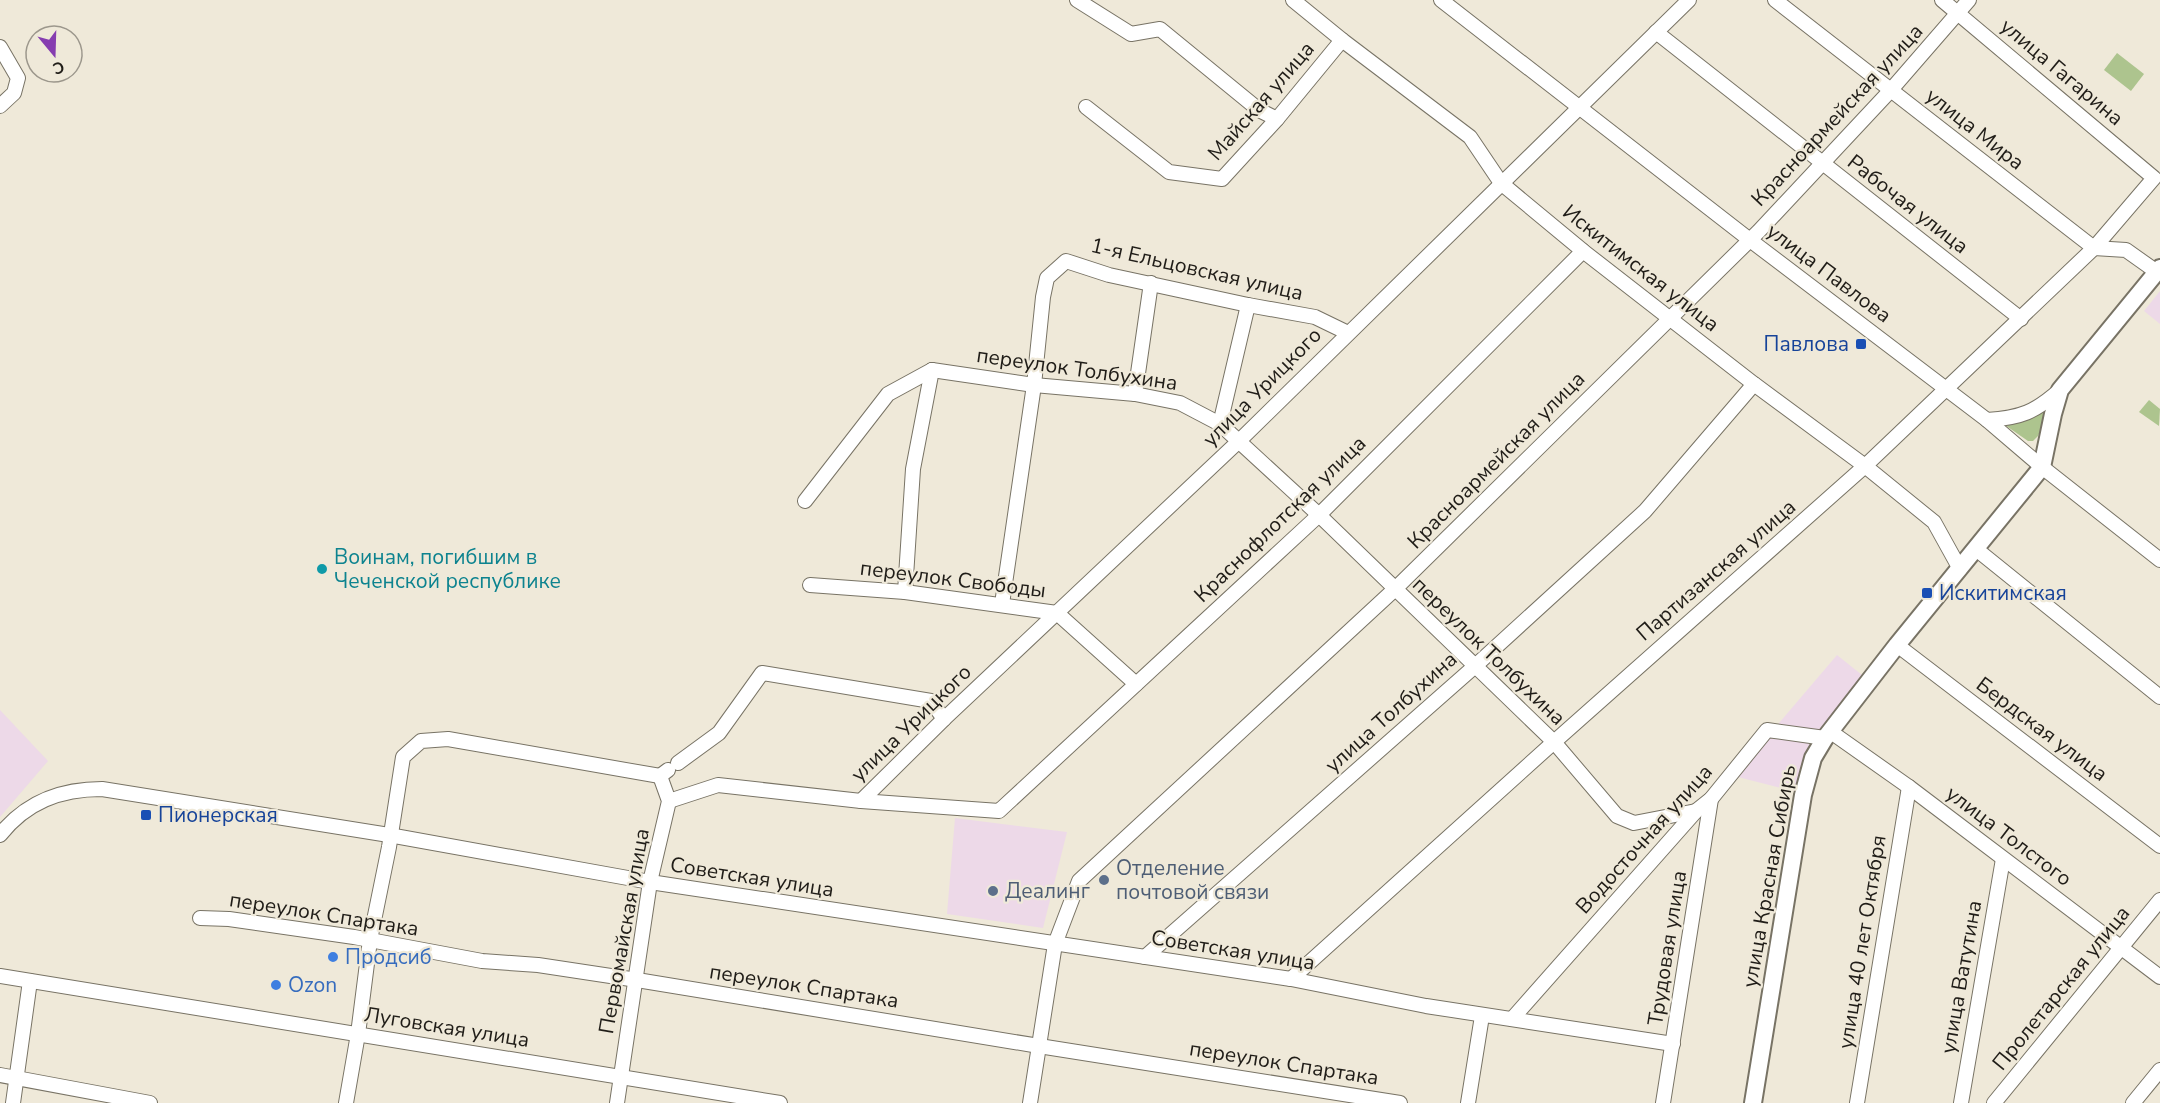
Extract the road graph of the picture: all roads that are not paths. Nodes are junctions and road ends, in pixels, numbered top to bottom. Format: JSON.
{"nodes":[{"id":1,"x":1077,"y":0,"type":"edge"},
{"id":2,"x":1293,"y":0,"type":"edge"},
{"id":3,"x":1442,"y":0,"type":"edge"},
{"id":4,"x":1689,"y":0,"type":"edge"},
{"id":5,"x":1775,"y":0,"type":"edge"},
{"id":6,"x":1942,"y":0,"type":"edge"},
{"id":7,"x":1969,"y":0,"type":"edge"},
{"id":8,"x":1959,"y":13,"type":"junction"},
{"id":9,"x":1656,"y":32,"type":"junction"},
{"id":10,"x":1342,"y":40,"type":"junction"},
{"id":11,"x":0,"y":47,"type":"edge"},
{"id":12,"x":1890,"y":91,"type":"junction"},
{"id":13,"x":0,"y":106,"type":"edge"},
{"id":14,"x":1086,"y":107,"type":"dead end"},
{"id":15,"x":1580,"y":108,"type":"junction"},
{"id":16,"x":1277,"y":119,"type":"junction"},
{"id":17,"x":1822,"y":164,"type":"junction"},
{"id":18,"x":2154,"y":178,"type":"joint"},
{"id":19,"x":1502,"y":183,"type":"junction"},
{"id":20,"x":1750,"y":240,"type":"junction"},
{"id":21,"x":2094,"y":248,"type":"junction"},
{"id":22,"x":1583,"y":251,"type":"junction"},
{"id":23,"x":2158,"y":270,"type":"edge"},
{"id":24,"x":1151,"y":283,"type":"junction"},
{"id":25,"x":1248,"y":305,"type":"junction"},
{"id":26,"x":1669,"y":318,"type":"junction"},
{"id":27,"x":2021,"y":319,"type":"junction"},
{"id":28,"x":1348,"y":333,"type":"junction"},
{"id":29,"x":932,"y":369,"type":"junction"},
{"id":30,"x":1754,"y":384,"type":"junction"},
{"id":31,"x":1034,"y":385,"type":"junction"},
{"id":32,"x":1946,"y":389,"type":"junction"},
{"id":33,"x":2060,"y":390,"type":"junction"},
{"id":34,"x":1135,"y":394,"type":"junction"},
{"id":35,"x":1987,"y":420,"type":"junction"},
{"id":36,"x":1220,"y":424,"type":"junction"},
{"id":37,"x":1239,"y":441,"type":"junction"},
{"id":38,"x":1865,"y":466,"type":"junction"},
{"id":39,"x":2042,"y":467,"type":"junction"},
{"id":40,"x":805,"y":501,"type":"dead end"},
{"id":41,"x":1318,"y":515,"type":"junction"},
{"id":42,"x":1977,"y":549,"type":"junction"},
{"id":43,"x":2160,"y":560,"type":"edge"},
{"id":44,"x":1960,"y":569,"type":"junction"},
{"id":45,"x":810,"y":585,"type":"dead end"},
{"id":46,"x":1395,"y":589,"type":"junction"},
{"id":47,"x":905,"y":592,"type":"junction"},
{"id":48,"x":1002,"y":604,"type":"junction"},
{"id":49,"x":1057,"y":613,"type":"junction"},
{"id":50,"x":1898,"y":645,"type":"junction"},
{"id":51,"x":1474,"y":667,"type":"junction"},
{"id":52,"x":1136,"y":684,"type":"junction"},
{"id":53,"x":2160,"y":697,"type":"edge"},
{"id":54,"x":944,"y":719,"type":"junction"},
{"id":55,"x":1828,"y":735,"type":"junction"},
{"id":56,"x":1554,"y":742,"type":"junction"},
{"id":57,"x":669,"y":770,"type":"junction"},
{"id":58,"x":1909,"y":787,"type":"junction"},
{"id":59,"x":1711,"y":799,"type":"junction"},
{"id":60,"x":669,"y":801,"type":"junction"},
{"id":61,"x":861,"y":801,"type":"junction"},
{"id":62,"x":1696,"y":811,"type":"junction"},
{"id":63,"x":389,"y":835,"type":"junction"},
{"id":64,"x":0,"y":836,"type":"edge"},
{"id":65,"x":2160,"y":846,"type":"edge"},
{"id":66,"x":2003,"y":859,"type":"junction"},
{"id":67,"x":651,"y":882,"type":"junction"},
{"id":68,"x":2160,"y":900,"type":"edge"},
{"id":69,"x":200,"y":918,"type":"dead end"},
{"id":70,"x":369,"y":940,"type":"junction"},
{"id":71,"x":1055,"y":944,"type":"junction"},
{"id":72,"x":2122,"y":947,"type":"junction"},
{"id":73,"x":1145,"y":957,"type":"junction"},
{"id":74,"x":0,"y":975,"type":"edge"},
{"id":75,"x":2160,"y":977,"type":"edge"},
{"id":76,"x":1291,"y":979,"type":"junction"},
{"id":77,"x":637,"y":980,"type":"junction"},
{"id":78,"x":30,"y":981,"type":"junction"},
{"id":79,"x":1482,"y":1016,"type":"junction"},
{"id":80,"x":1512,"y":1019,"type":"junction"},
{"id":81,"x":358,"y":1034,"type":"junction"},
{"id":82,"x":1673,"y":1044,"type":"junction"},
{"id":83,"x":1039,"y":1046,"type":"junction"},
{"id":84,"x":2160,"y":1070,"type":"edge"},
{"id":85,"x":0,"y":1075,"type":"edge"},
{"id":86,"x":621,"y":1077,"type":"junction"},
{"id":87,"x":18,"y":1078,"type":"junction"},
{"id":88,"x":13,"y":1103,"type":"edge"},
{"id":89,"x":150,"y":1103,"type":"edge"},
{"id":90,"x":346,"y":1103,"type":"edge"},
{"id":91,"x":617,"y":1103,"type":"edge"},
{"id":92,"x":780,"y":1103,"type":"edge"},
{"id":93,"x":1030,"y":1103,"type":"edge"},
{"id":94,"x":1400,"y":1103,"type":"edge"},
{"id":95,"x":1468,"y":1103,"type":"edge"},
{"id":96,"x":1663,"y":1103,"type":"edge"},
{"id":97,"x":1753,"y":1103,"type":"edge"},
{"id":98,"x":1857,"y":1103,"type":"edge"},
{"id":99,"x":1961,"y":1103,"type":"edge"},
{"id":100,"x":1994,"y":1103,"type":"edge"},
{"id":101,"x":2133,"y":1103,"type":"edge"}],
"edges":[{"from":1,"to":16,"type":"street"},
{"from":2,"to":10,"type":"street","name":"Искитимская улица"},
{"from":3,"to":15,"type":"street","name":"улица Павлова"},
{"from":4,"to":9,"type":"street","name":"улица Урицкого"},
{"from":5,"to":12,"type":"street","name":"улица Мира"},
{"from":6,"to":8,"type":"street","name":"улица Гагарина"},
{"from":7,"to":8,"type":"street","name":"Красноармейская улица"},
{"from":8,"to":12,"type":"street","name":"Красноармейская улица"},
{"from":8,"to":18,"type":"street","name":"улица Гагарина"},
{"from":9,"to":15,"type":"street","name":"улица Урицкого"},
{"from":9,"to":17,"type":"street","name":"Рабочая улица"},
{"from":10,"to":16,"type":"street","name":"Майская улица"},
{"from":10,"to":19,"type":"street","name":"Искитимская улица"},
{"from":11,"to":13,"type":"street"},
{"from":12,"to":17,"type":"street","name":"Красноармейская улица"},
{"from":12,"to":21,"type":"street","name":"улица Мира"},
{"from":14,"to":16,"type":"street","name":"Майская улица"},
{"from":15,"to":19,"type":"street","name":"улица Урицкого"},
{"from":15,"to":20,"type":"street","name":"улица Павлова"},
{"from":17,"to":20,"type":"street","name":"Красноармейская улица"},
{"from":17,"to":27,"type":"street","name":"Рабочая улица"},
{"from":18,"to":21,"type":"street","name":"Партизанская улица"},
{"from":19,"to":22,"type":"street","name":"Искитимская улица"},
{"from":19,"to":28,"type":"street","name":"улица Урицкого"},
{"from":20,"to":26,"type":"street","name":"Красноармейская улица"},
{"from":20,"to":32,"type":"street","name":"улица Павлова"},
{"from":21,"to":23,"type":"street"},
{"from":21,"to":27,"type":"street","name":"Партизанская улица"},
{"from":22,"to":26,"type":"street","name":"Искитимская улица"},
{"from":22,"to":41,"type":"street","name":"Краснофлотская улица"},
{"from":23,"to":33,"type":"main road","name":"улица Красная Сибирь"},
{"from":24,"to":25,"type":"street","name":"1-я Ельцовская улица"},
{"from":24,"to":31,"type":"street","name":"1-я Ельцовская улица"},
{"from":24,"to":34,"type":"street"},
{"from":25,"to":28,"type":"street","name":"1-я Ельцовская улица"},
{"from":25,"to":36,"type":"street"},
{"from":26,"to":30,"type":"street","name":"Искитимская улица"},
{"from":26,"to":46,"type":"street","name":"Красноармейская улица"},
{"from":27,"to":32,"type":"street","name":"Партизанская улица"},
{"from":28,"to":37,"type":"street","name":"улица Урицкого"},
{"from":29,"to":31,"type":"street","name":"переулок Толбухина"},
{"from":29,"to":40,"type":"street"},
{"from":29,"to":47,"type":"street"},
{"from":30,"to":38,"type":"street","name":"Искитимская улица"},
{"from":30,"to":51,"type":"street","name":"улица Толбухина"},
{"from":31,"to":34,"type":"street","name":"переулок Толбухина"},
{"from":31,"to":48,"type":"street","name":"1-я Ельцовская улица"},
{"from":32,"to":35,"type":"street","name":"улица Павлова"},
{"from":32,"to":38,"type":"street","name":"Партизанская улица"},
{"from":33,"to":35,"type":"street"},
{"from":33,"to":39,"type":"main road","name":"улица Красная Сибирь"},
{"from":34,"to":36,"type":"street","name":"переулок Толбухина"},
{"from":35,"to":39,"type":"street","name":"улица Павлова"},
{"from":36,"to":37,"type":"street","name":"переулок Толбухина"},
{"from":37,"to":41,"type":"street","name":"переулок Толбухина"},
{"from":37,"to":49,"type":"street","name":"улица Урицкого"},
{"from":38,"to":44,"type":"street","name":"Искитимская улица"},
{"from":38,"to":56,"type":"street","name":"Партизанская улица"},
{"from":39,"to":42,"type":"main road","name":"улица Красная Сибирь"},
{"from":39,"to":43,"type":"street","name":"улица Павлова"},
{"from":41,"to":46,"type":"street","name":"переулок Толбухина"},
{"from":41,"to":52,"type":"street","name":"Краснофлотская улица"},
{"from":42,"to":44,"type":"main road","name":"улица Красная Сибирь"},
{"from":42,"to":53,"type":"street"},
{"from":44,"to":50,"type":"main road","name":"улица Красная Сибирь"},
{"from":45,"to":47,"type":"street","name":"переулок Свободы"},
{"from":46,"to":51,"type":"street","name":"переулок Толбухина"},
{"from":46,"to":71,"type":"street","name":"Красноармейская улица"},
{"from":47,"to":48,"type":"street","name":"переулок Свободы"},
{"from":48,"to":49,"type":"street","name":"переулок Свободы"},
{"from":49,"to":52,"type":"street","name":"переулок Свободы"},
{"from":49,"to":54,"type":"street","name":"улица Урицкого"},
{"from":50,"to":55,"type":"main road","name":"улица Красная Сибирь"},
{"from":50,"to":65,"type":"street","name":"Бердская улица"},
{"from":51,"to":56,"type":"street","name":"переулок Толбухина"},
{"from":51,"to":73,"type":"street","name":"улица Толбухина"},
{"from":52,"to":61,"type":"street","name":"Краснофлотская улица"},
{"from":54,"to":57,"type":"street"},
{"from":54,"to":61,"type":"street","name":"улица Урицкого"},
{"from":55,"to":58,"type":"street","name":"улица Толстого"},
{"from":55,"to":59,"type":"street","name":"Водосточная улица"},
{"from":55,"to":97,"type":"main road","name":"улица Красная Сибирь"},
{"from":56,"to":62,"type":"street","name":"переулок Толбухина"},
{"from":56,"to":76,"type":"street","name":"Партизанская улица"},
{"from":57,"to":60,"type":"street"},
{"from":57,"to":63,"type":"street"},
{"from":58,"to":66,"type":"street","name":"улица Толстого"},
{"from":58,"to":98,"type":"street","name":"улица 40 лет Октября"},
{"from":59,"to":62,"type":"street","name":"Водосточная улица"},
{"from":59,"to":82,"type":"street","name":"Трудовая улица"},
{"from":60,"to":61,"type":"street"},
{"from":60,"to":67,"type":"street","name":"Первомайская улица"},
{"from":62,"to":80,"type":"street","name":"Водосточная улица"},
{"from":63,"to":64,"type":"street","name":"Советская улица"},
{"from":63,"to":67,"type":"street","name":"Советская улица"},
{"from":63,"to":70,"type":"street"},
{"from":66,"to":72,"type":"street","name":"улица Толстого"},
{"from":66,"to":99,"type":"street","name":"улица Ватутина"},
{"from":67,"to":71,"type":"street","name":"Советская улица"},
{"from":67,"to":77,"type":"street","name":"Первомайская улица"},
{"from":68,"to":72,"type":"street","name":"Пролетарская улица"},
{"from":69,"to":70,"type":"street","name":"переулок Спартака"},
{"from":70,"to":77,"type":"street","name":"переулок Спартака"},
{"from":70,"to":81,"type":"street"},
{"from":71,"to":73,"type":"street","name":"Советская улица"},
{"from":71,"to":83,"type":"street","name":"Красноармейская улица"},
{"from":72,"to":75,"type":"street","name":"улица Толстого"},
{"from":72,"to":100,"type":"street","name":"Пролетарская улица"},
{"from":73,"to":76,"type":"street","name":"Советская улица"},
{"from":74,"to":78,"type":"street","name":"Луговская улица"},
{"from":76,"to":79,"type":"street","name":"Советская улица"},
{"from":77,"to":83,"type":"street","name":"переулок Спартака"},
{"from":77,"to":86,"type":"street","name":"Первомайская улица"},
{"from":78,"to":81,"type":"street","name":"Луговская улица"},
{"from":78,"to":87,"type":"street"},
{"from":79,"to":80,"type":"street","name":"Советская улица"},
{"from":79,"to":95,"type":"street"},
{"from":80,"to":82,"type":"street","name":"Советская улица"},
{"from":81,"to":86,"type":"street","name":"Луговская улица"},
{"from":81,"to":90,"type":"street"},
{"from":82,"to":96,"type":"street","name":"Трудовая улица"},
{"from":83,"to":93,"type":"street","name":"Красноармейская улица"},
{"from":83,"to":94,"type":"street","name":"переулок Спартака"},
{"from":84,"to":101,"type":"street"},
{"from":85,"to":87,"type":"street"},
{"from":86,"to":91,"type":"street","name":"Первомайская улица"},
{"from":86,"to":92,"type":"street","name":"Луговская улица"},
{"from":87,"to":88,"type":"street"},
{"from":87,"to":89,"type":"street"}]}
